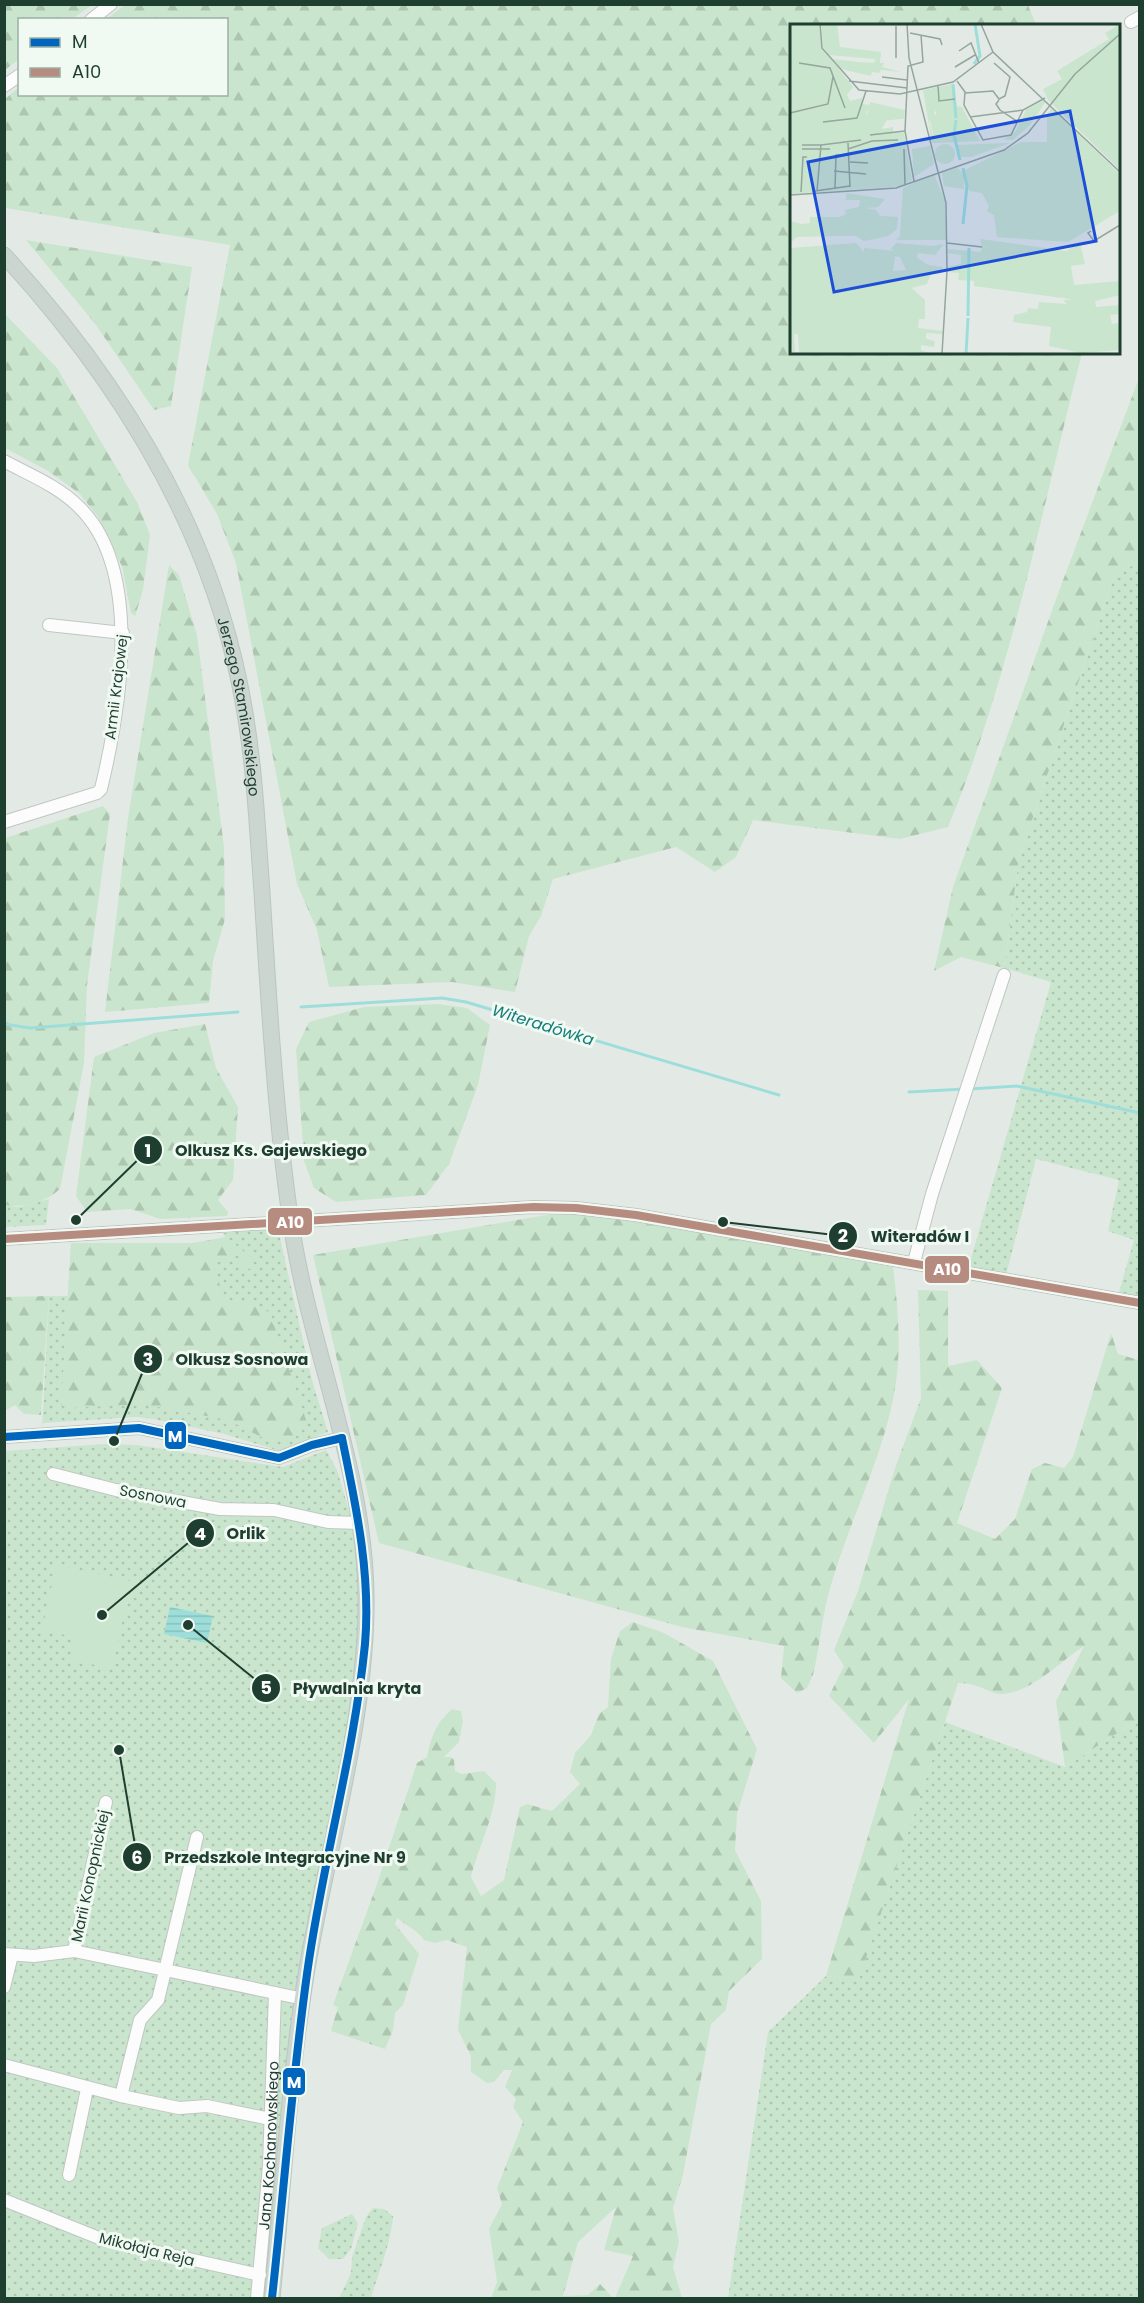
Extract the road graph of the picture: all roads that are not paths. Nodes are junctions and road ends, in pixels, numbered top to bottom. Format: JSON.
{"nodes":[{"id":1,"x":111,"y":4,"type":"edge"},
{"id":2,"x":94,"y":18,"type":"edge"},
{"id":3,"x":18,"y":76,"type":"edge"},
{"id":4,"x":4,"y":86,"type":"edge"},
{"id":5,"x":4,"y":255,"type":"edge"},
{"id":6,"x":5,"y":462,"type":"edge"},
{"id":7,"x":49,"y":625,"type":"dead end"},
{"id":8,"x":123,"y":633,"type":"junction"},
{"id":9,"x":4,"y":822,"type":"edge"},
{"id":10,"x":1004,"y":975,"type":"dead end"},
{"id":11,"x":291,"y":1221,"type":"junction"},
{"id":12,"x":4,"y":1239,"type":"edge"},
{"id":13,"x":914,"y":1262,"type":"junction"},
{"id":14,"x":1140,"y":1303,"type":"edge"},
{"id":15,"x":4,"y":1437,"type":"edge"},
{"id":16,"x":342,"y":1438,"type":"junction"},
{"id":17,"x":53,"y":1474,"type":"dead end"},
{"id":18,"x":360,"y":1523,"type":"junction"},
{"id":19,"x":106,"y":1802,"type":"dead end"},
{"id":20,"x":197,"y":1837,"type":"dead end"},
{"id":21,"x":74,"y":1951,"type":"junction"},
{"id":22,"x":8,"y":1954,"type":"edge"},
{"id":23,"x":165,"y":1969,"type":"junction"},
{"id":24,"x":4,"y":1987,"type":"edge"},
{"id":25,"x":275,"y":1993,"type":"junction"},
{"id":26,"x":304,"y":1999,"type":"junction"},
{"id":27,"x":4,"y":2065,"type":"edge"},
{"id":28,"x":87,"y":2089,"type":"junction"},
{"id":29,"x":121,"y":2096,"type":"junction"},
{"id":30,"x":270,"y":2119,"type":"junction"},
{"id":31,"x":69,"y":2175,"type":"dead end"},
{"id":32,"x":4,"y":2200,"type":"edge"},
{"id":33,"x":260,"y":2275,"type":"junction"},
{"id":34,"x":257,"y":2298,"type":"edge"},
{"id":35,"x":272,"y":2298,"type":"edge"}],
"edges":[{"from":1,"to":2,"type":"street"},
{"from":3,"to":4,"type":"street"},
{"from":5,"to":11,"type":"main road","name":"Jerzego Stamirowskiego"},
{"from":6,"to":8,"type":"street","name":"Armii Krajowej"},
{"from":7,"to":8,"type":"street"},
{"from":8,"to":9,"type":"street","name":"Armii Krajowej"},
{"from":10,"to":13,"type":"street"},
{"from":11,"to":12,"type":"street"},
{"from":11,"to":13,"type":"street"},
{"from":11,"to":16,"type":"main road","name":"Jana Kochanowskiego"},
{"from":13,"to":14,"type":"street"},
{"from":15,"to":16,"type":"street"},
{"from":16,"to":18,"type":"main road","name":"Jana Kochanowskiego"},
{"from":17,"to":18,"type":"street","name":"Sosnowa"},
{"from":18,"to":26,"type":"main road","name":"Jana Kochanowskiego"},
{"from":19,"to":21,"type":"street","name":"Marii Konopnickiej"},
{"from":20,"to":23,"type":"street"},
{"from":21,"to":22,"type":"street","name":"Marii Konopnickiej"},
{"from":21,"to":23,"type":"street","name":"Marii Konopnickiej"},
{"from":22,"to":24,"type":"street","name":"Marii Konopnickiej"},
{"from":23,"to":25,"type":"street","name":"Marii Konopnickiej"},
{"from":23,"to":29,"type":"street"},
{"from":25,"to":26,"type":"street","name":"Marii Konopnickiej"},
{"from":25,"to":30,"type":"street","name":"Jana Kochanowskiego"},
{"from":26,"to":35,"type":"main road","name":"Jana Kochanowskiego"},
{"from":27,"to":28,"type":"street"},
{"from":28,"to":29,"type":"street"},
{"from":28,"to":31,"type":"street"},
{"from":29,"to":30,"type":"street"},
{"from":30,"to":33,"type":"street","name":"Jana Kochanowskiego"},
{"from":32,"to":33,"type":"street","name":"Mikołaja Reja"},
{"from":33,"to":34,"type":"street","name":"Jana Kochanowskiego"}]}
